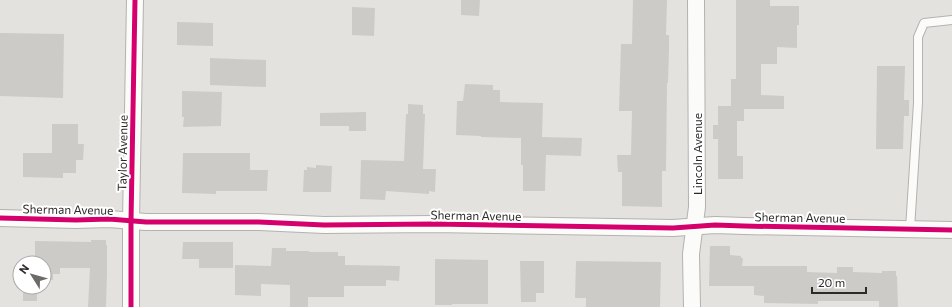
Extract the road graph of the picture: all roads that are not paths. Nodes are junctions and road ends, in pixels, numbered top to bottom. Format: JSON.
{"nodes":[{"id":1,"x":135,"y":0,"type":"edge"},
{"id":2,"x":696,"y":0,"type":"edge"},
{"id":3,"x":952,"y":20,"type":"edge"},
{"id":4,"x":0,"y":218,"type":"edge"},
{"id":5,"x":131,"y":221,"type":"junction"},
{"id":6,"x":694,"y":226,"type":"junction"},
{"id":7,"x":910,"y":229,"type":"junction"},
{"id":8,"x":952,"y":230,"type":"edge"},
{"id":9,"x":131,"y":307,"type":"edge"},
{"id":10,"x":692,"y":307,"type":"edge"}],
"edges":[{"from":1,"to":5,"type":"street","name":"Taylor Avenue"},
{"from":2,"to":6,"type":"street","name":"Lincoln Avenue"},
{"from":3,"to":7,"type":"lane"},
{"from":4,"to":5,"type":"street","name":"Sherman Avenue"},
{"from":5,"to":6,"type":"street","name":"Sherman Avenue"},
{"from":5,"to":9,"type":"street","name":"Taylor Avenue"},
{"from":6,"to":7,"type":"street","name":"Sherman Avenue"},
{"from":6,"to":10,"type":"street","name":"Lincoln Avenue"},
{"from":7,"to":8,"type":"street","name":"Sherman Avenue"}]}
